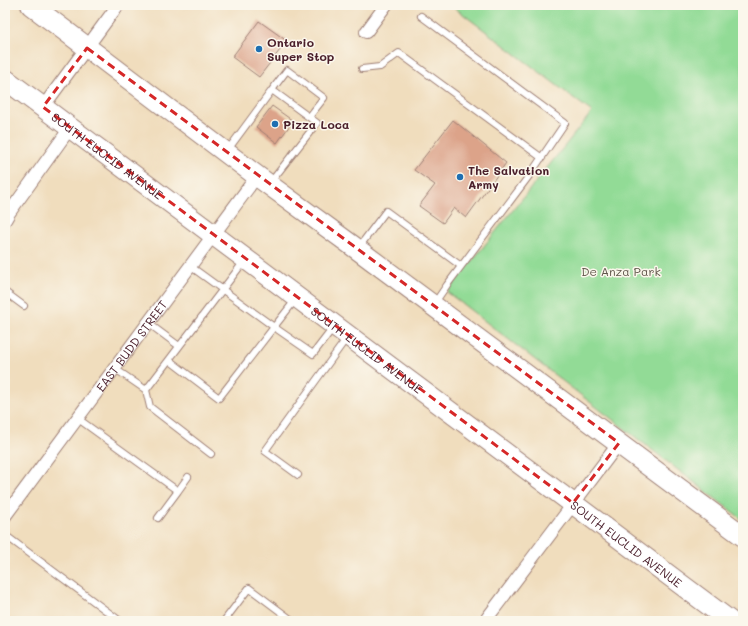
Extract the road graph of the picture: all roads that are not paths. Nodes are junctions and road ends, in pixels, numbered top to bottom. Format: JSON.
{"nodes":[{"id":1,"x":31,"y":5,"type":"edge"},
{"id":2,"x":118,"y":5,"type":"edge"},
{"id":3,"x":386,"y":5,"type":"edge"},
{"id":4,"x":421,"y":16,"type":"dead end"},
{"id":5,"x":366,"y":32,"type":"dead end"},
{"id":6,"x":87,"y":48,"type":"junction"},
{"id":7,"x":362,"y":69,"type":"dead end"},
{"id":8,"x":5,"y":79,"type":"edge"},
{"id":9,"x":272,"y":90,"type":"junction"},
{"id":10,"x":43,"y":107,"type":"junction"},
{"id":11,"x":310,"y":117,"type":"junction"},
{"id":12,"x":70,"y":128,"type":"junction"},
{"id":13,"x":226,"y":152,"type":"junction"},
{"id":14,"x":542,"y":158,"type":"junction"},
{"id":15,"x":263,"y":180,"type":"junction"},
{"id":16,"x":5,"y":220,"type":"edge"},
{"id":17,"x":213,"y":235,"type":"junction"},
{"id":18,"x":357,"y":249,"type":"junction"},
{"id":19,"x":246,"y":259,"type":"junction"},
{"id":20,"x":190,"y":266,"type":"junction"},
{"id":21,"x":461,"y":266,"type":"junction"},
{"id":22,"x":222,"y":290,"type":"junction"},
{"id":23,"x":5,"y":292,"type":"edge"},
{"id":24,"x":297,"y":298,"type":"junction"},
{"id":25,"x":24,"y":306,"type":"dead end"},
{"id":26,"x":433,"y":306,"type":"junction"},
{"id":27,"x":148,"y":323,"type":"junction"},
{"id":28,"x":274,"y":327,"type":"junction"},
{"id":29,"x":342,"y":330,"type":"junction"},
{"id":30,"x":180,"y":346,"type":"junction"},
{"id":31,"x":169,"y":360,"type":"junction"},
{"id":32,"x":114,"y":368,"type":"junction"},
{"id":33,"x":146,"y":390,"type":"junction"},
{"id":34,"x":77,"y":418,"type":"junction"},
{"id":35,"x":619,"y":443,"type":"junction"},
{"id":36,"x":211,"y":454,"type":"dead end"},
{"id":37,"x":298,"y":475,"type":"dead end"},
{"id":38,"x":188,"y":477,"type":"dead end"},
{"id":39,"x":178,"y":491,"type":"junction"},
{"id":40,"x":573,"y":503,"type":"junction"},
{"id":41,"x":5,"y":516,"type":"edge"},
{"id":42,"x":158,"y":518,"type":"dead end"},
{"id":43,"x":5,"y":535,"type":"edge"},
{"id":44,"x":743,"y":536,"type":"edge"},
{"id":45,"x":120,"y":621,"type":"edge"},
{"id":46,"x":224,"y":621,"type":"edge"},
{"id":47,"x":293,"y":621,"type":"edge"},
{"id":48,"x":485,"y":621,"type":"edge"},
{"id":49,"x":730,"y":621,"type":"edge"}],
"edges":[{"from":1,"to":6,"type":"main road"},
{"from":2,"to":6,"type":"street"},
{"from":3,"to":5,"type":"street"},
{"from":4,"to":14,"type":"lane"},
{"from":6,"to":10,"type":"street"},
{"from":6,"to":13,"type":"main road"},
{"from":7,"to":14,"type":"lane"},
{"from":8,"to":10,"type":"main road","name":"SOUTH EUCLID AVENUE"},
{"from":9,"to":11,"type":"lane"},
{"from":9,"to":11,"type":"lane"},
{"from":9,"to":13,"type":"lane"},
{"from":10,"to":12,"type":"main road","name":"SOUTH EUCLID AVENUE"},
{"from":11,"to":15,"type":"lane"},
{"from":12,"to":16,"type":"street"},
{"from":12,"to":17,"type":"main road","name":"SOUTH EUCLID AVENUE"},
{"from":13,"to":15,"type":"main road"},
{"from":14,"to":21,"type":"lane"},
{"from":15,"to":17,"type":"street","name":"EAST BUDD STREET"},
{"from":15,"to":18,"type":"main road"},
{"from":17,"to":19,"type":"main road","name":"SOUTH EUCLID AVENUE"},
{"from":17,"to":20,"type":"street","name":"EAST BUDD STREET"},
{"from":18,"to":21,"type":"lane"},
{"from":18,"to":26,"type":"main road"},
{"from":19,"to":22,"type":"lane"},
{"from":19,"to":24,"type":"main road","name":"SOUTH EUCLID AVENUE"},
{"from":20,"to":22,"type":"lane"},
{"from":20,"to":27,"type":"street","name":"EAST BUDD STREET"},
{"from":21,"to":26,"type":"lane"},
{"from":22,"to":28,"type":"lane"},
{"from":22,"to":30,"type":"lane"},
{"from":23,"to":25,"type":"lane"},
{"from":24,"to":28,"type":"lane"},
{"from":24,"to":29,"type":"main road","name":"SOUTH EUCLID AVENUE"},
{"from":26,"to":35,"type":"main road"},
{"from":27,"to":30,"type":"lane"},
{"from":27,"to":32,"type":"street","name":"EAST BUDD STREET"},
{"from":28,"to":29,"type":"lane"},
{"from":28,"to":31,"type":"lane"},
{"from":29,"to":37,"type":"lane"},
{"from":29,"to":40,"type":"main road","name":"SOUTH EUCLID AVENUE"},
{"from":30,"to":31,"type":"lane"},
{"from":31,"to":33,"type":"lane"},
{"from":32,"to":33,"type":"lane"},
{"from":32,"to":34,"type":"street","name":"EAST BUDD STREET"},
{"from":33,"to":36,"type":"lane"},
{"from":34,"to":39,"type":"lane"},
{"from":34,"to":41,"type":"street","name":"EAST BUDD STREET"},
{"from":35,"to":40,"type":"street"},
{"from":35,"to":44,"type":"main road"},
{"from":38,"to":39,"type":"lane"},
{"from":39,"to":42,"type":"lane"},
{"from":40,"to":48,"type":"street"},
{"from":40,"to":49,"type":"main road","name":"SOUTH EUCLID AVENUE"},
{"from":43,"to":45,"type":"lane"},
{"from":46,"to":47,"type":"lane"}]}
